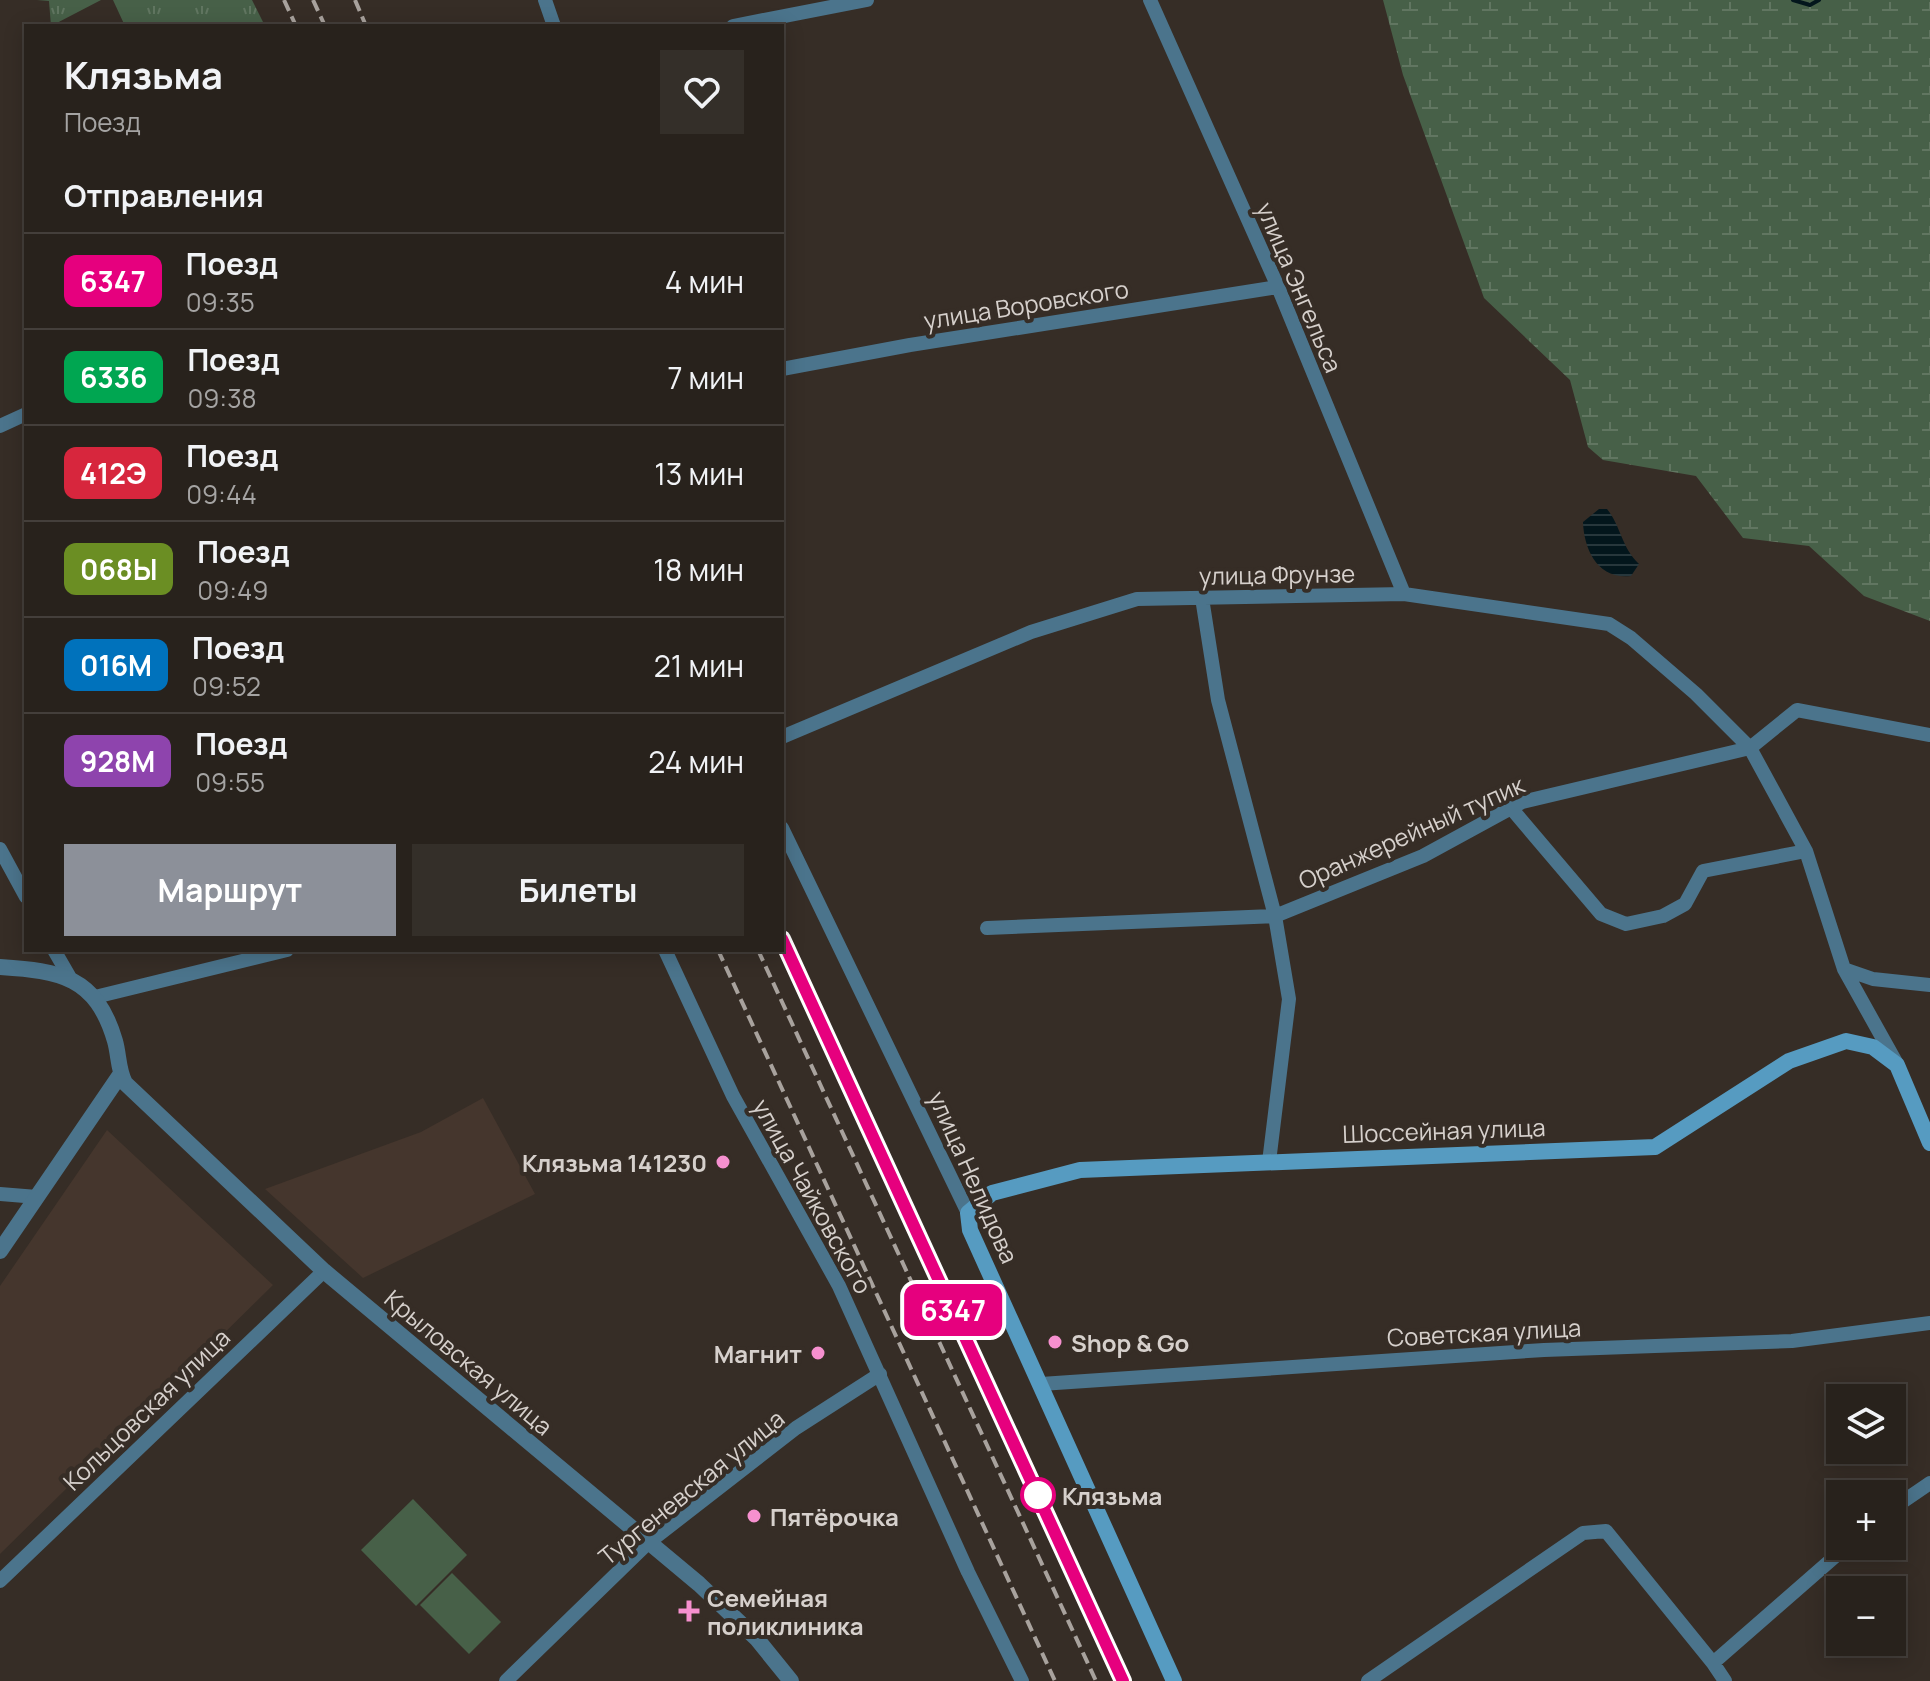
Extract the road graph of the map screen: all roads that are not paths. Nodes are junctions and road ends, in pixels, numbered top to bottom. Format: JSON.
{"nodes":[{"id":1,"x":545,"y":0,"type":"edge"},
{"id":2,"x":867,"y":0,"type":"edge"},
{"id":3,"x":1150,"y":0,"type":"edge"},
{"id":4,"x":553,"y":24,"type":"edge"},
{"id":5,"x":743,"y":24,"type":"edge"},
{"id":6,"x":1278,"y":287,"type":"junction"},
{"id":7,"x":784,"y":369,"type":"edge"},
{"id":8,"x":24,"y":415,"type":"edge"},
{"id":9,"x":0,"y":426,"type":"edge"},
{"id":10,"x":1404,"y":594,"type":"junction"},
{"id":11,"x":1202,"y":598,"type":"junction"},
{"id":12,"x":1930,"y":735,"type":"edge"},
{"id":13,"x":784,"y":736,"type":"edge"},
{"id":14,"x":1750,"y":748,"type":"junction"},
{"id":15,"x":1511,"y":808,"type":"junction"},
{"id":16,"x":784,"y":832,"type":"edge"},
{"id":17,"x":0,"y":849,"type":"edge"},
{"id":18,"x":1806,"y":851,"type":"junction"},
{"id":19,"x":24,"y":893,"type":"edge"},
{"id":20,"x":1275,"y":916,"type":"junction"},
{"id":21,"x":987,"y":928,"type":"dead end"},
{"id":22,"x":55,"y":952,"type":"edge"},
{"id":23,"x":279,"y":952,"type":"edge"},
{"id":24,"x":666,"y":952,"type":"edge"},
{"id":25,"x":0,"y":967,"type":"edge"},
{"id":26,"x":1844,"y":969,"type":"junction"},
{"id":27,"x":69,"y":976,"type":"junction"},
{"id":28,"x":1930,"y":985,"type":"edge"},
{"id":29,"x":95,"y":997,"type":"junction"},
{"id":30,"x":1897,"y":1065,"type":"junction"},
{"id":31,"x":120,"y":1075,"type":"junction"},
{"id":32,"x":1930,"y":1143,"type":"edge"},
{"id":33,"x":1269,"y":1162,"type":"junction"},
{"id":34,"x":0,"y":1194,"type":"edge"},
{"id":35,"x":37,"y":1197,"type":"junction"},
{"id":36,"x":968,"y":1213,"type":"junction"},
{"id":37,"x":0,"y":1251,"type":"edge"},
{"id":38,"x":324,"y":1271,"type":"junction"},
{"id":39,"x":1930,"y":1323,"type":"edge"},
{"id":40,"x":880,"y":1374,"type":"junction"},
{"id":41,"x":1041,"y":1384,"type":"junction"},
{"id":42,"x":1930,"y":1483,"type":"edge"},
{"id":43,"x":1906,"y":1499,"type":"edge"},
{"id":44,"x":648,"y":1543,"type":"junction"},
{"id":45,"x":1831,"y":1560,"type":"edge"},
{"id":46,"x":0,"y":1581,"type":"edge"},
{"id":47,"x":1713,"y":1663,"type":"junction"},
{"id":48,"x":506,"y":1681,"type":"edge"},
{"id":49,"x":791,"y":1681,"type":"edge"},
{"id":50,"x":1022,"y":1681,"type":"edge"},
{"id":51,"x":1174,"y":1681,"type":"edge"},
{"id":52,"x":1368,"y":1681,"type":"edge"},
{"id":53,"x":1725,"y":1681,"type":"edge"}],
"edges":[{"from":1,"to":4,"type":"street"},
{"from":2,"to":5,"type":"street"},
{"from":3,"to":6,"type":"street","name":"улица Энгельса"},
{"from":6,"to":7,"type":"street","name":"улица Воровского"},
{"from":6,"to":10,"type":"street","name":"улица Энгельса"},
{"from":8,"to":9,"type":"street"},
{"from":10,"to":11,"type":"street","name":"улица Фрунзе"},
{"from":10,"to":14,"type":"street","name":"улица Фрунзе"},
{"from":11,"to":13,"type":"street","name":"улица Фрунзе"},
{"from":11,"to":20,"type":"street"},
{"from":12,"to":14,"type":"street","name":"Оранжерейный тупик"},
{"from":14,"to":15,"type":"street","name":"Оранжерейный тупик"},
{"from":14,"to":18,"type":"street","name":"улица Фрунзе"},
{"from":15,"to":18,"type":"street"},
{"from":15,"to":20,"type":"street","name":"Оранжерейный тупик"},
{"from":16,"to":36,"type":"street","name":"улица Нелидова"},
{"from":17,"to":19,"type":"street"},
{"from":18,"to":26,"type":"street","name":"улица Фрунзе"},
{"from":20,"to":21,"type":"street","name":"Оранжерейный тупик"},
{"from":20,"to":33,"type":"street"},
{"from":22,"to":27,"type":"street"},
{"from":23,"to":29,"type":"street"},
{"from":24,"to":40,"type":"street","name":"улица Чайковского"},
{"from":25,"to":27,"type":"street"},
{"from":26,"to":28,"type":"street"},
{"from":26,"to":30,"type":"street","name":"улица Фрунзе"},
{"from":27,"to":29,"type":"street"},
{"from":29,"to":31,"type":"street"},
{"from":30,"to":32,"type":"main road"},
{"from":30,"to":33,"type":"main road","name":"Шоссейная улица"},
{"from":31,"to":35,"type":"street"},
{"from":31,"to":38,"type":"street","name":"Крыловская улица"},
{"from":33,"to":36,"type":"main road","name":"Шоссейная улица"},
{"from":34,"to":35,"type":"street"},
{"from":35,"to":37,"type":"street"},
{"from":36,"to":41,"type":"main road","name":"улица Нелидова"},
{"from":38,"to":44,"type":"street","name":"Крыловская улица"},
{"from":38,"to":46,"type":"street","name":"Кольцовская улица"},
{"from":39,"to":41,"type":"street","name":"Советская улица"},
{"from":40,"to":44,"type":"street","name":"Тургеневская улица"},
{"from":40,"to":50,"type":"street","name":"улица Чайковского"},
{"from":41,"to":51,"type":"main road","name":"улица Нелидова"},
{"from":42,"to":43,"type":"street"},
{"from":44,"to":48,"type":"street","name":"Тургеневская улица"},
{"from":44,"to":49,"type":"street","name":"Крыловская улица"},
{"from":45,"to":47,"type":"street"},
{"from":47,"to":52,"type":"street"},
{"from":47,"to":53,"type":"street"}]}
